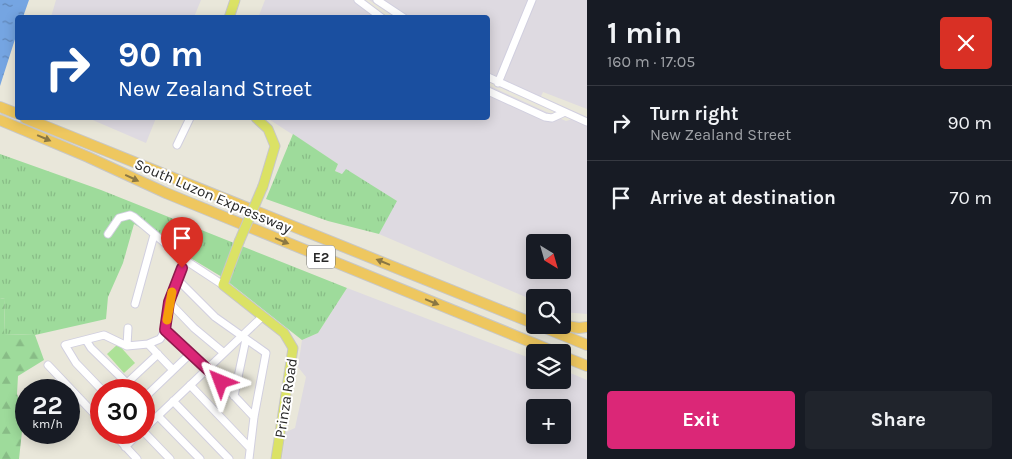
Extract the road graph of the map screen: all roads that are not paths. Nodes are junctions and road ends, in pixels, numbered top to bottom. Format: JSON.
{"nodes":[{"id":1,"x":235,"y":0,"type":"edge"},
{"id":2,"x":358,"y":0,"type":"edge"},
{"id":3,"x":377,"y":0,"type":"edge"},
{"id":4,"x":532,"y":0,"type":"edge"},
{"id":5,"x":230,"y":15,"type":"edge"},
{"id":6,"x":378,"y":15,"type":"edge"},
{"id":7,"x":400,"y":15,"type":"edge"},
{"id":8,"x":490,"y":78,"type":"edge"},
{"id":9,"x":498,"y":83,"type":"junction"},
{"id":10,"x":490,"y":92,"type":"edge"},
{"id":11,"x":0,"y":107,"type":"edge"},
{"id":12,"x":15,"y":113,"type":"edge"},
{"id":13,"x":563,"y":113,"type":"junction"},
{"id":14,"x":0,"y":120,"type":"edge"},
{"id":15,"x":30,"y":120,"type":"edge"},
{"id":16,"x":189,"y":120,"type":"edge"},
{"id":17,"x":258,"y":120,"type":"edge"},
{"id":18,"x":587,"y":122,"type":"edge"},
{"id":19,"x":177,"y":145,"type":"dead end"},
{"id":20,"x":108,"y":234,"type":"dead end"},
{"id":21,"x":154,"y":235,"type":"junction"},
{"id":22,"x":182,"y":268,"type":"dead end"},
{"id":23,"x":177,"y":279,"type":"junction"},
{"id":24,"x":223,"y":285,"type":"junction"},
{"id":25,"x":169,"y":302,"type":"junction"},
{"id":26,"x":134,"y":304,"type":"dead end"},
{"id":27,"x":262,"y":317,"type":"junction"},
{"id":28,"x":526,"y":319,"type":"edge"},
{"id":29,"x":571,"y":327,"type":"edge"},
{"id":30,"x":587,"y":327,"type":"edge"},
{"id":31,"x":128,"y":328,"type":"dead end"},
{"id":32,"x":165,"y":330,"type":"junction"},
{"id":33,"x":561,"y":334,"type":"edge"},
{"id":34,"x":244,"y":338,"type":"junction"},
{"id":35,"x":86,"y":340,"type":"junction"},
{"id":36,"x":148,"y":344,"type":"junction"},
{"id":37,"x":535,"y":344,"type":"edge"},
{"id":38,"x":587,"y":345,"type":"edge"},
{"id":39,"x":127,"y":346,"type":"junction"},
{"id":40,"x":224,"y":353,"type":"junction"},
{"id":41,"x":158,"y":354,"type":"junction"},
{"id":42,"x":190,"y":354,"type":"junction"},
{"id":43,"x":571,"y":360,"type":"edge"},
{"id":44,"x":48,"y":365,"type":"dead end"},
{"id":45,"x":587,"y":366,"type":"edge"},
{"id":46,"x":208,"y":368,"type":"junction"},
{"id":47,"x":173,"y":370,"type":"junction"},
{"id":48,"x":91,"y":379,"type":"edge"},
{"id":49,"x":123,"y":379,"type":"edge"},
{"id":50,"x":131,"y":379,"type":"edge"},
{"id":51,"x":190,"y":385,"type":"junction"},
{"id":52,"x":155,"y":387,"type":"edge"},
{"id":53,"x":234,"y":396,"type":"junction"},
{"id":54,"x":173,"y":401,"type":"junction"},
{"id":55,"x":90,"y":409,"type":"edge"},
{"id":56,"x":158,"y":416,"type":"junction"},
{"id":57,"x":254,"y":417,"type":"junction"},
{"id":58,"x":155,"y":419,"type":"edge"},
{"id":59,"x":155,"y":442,"type":"edge"},
{"id":60,"x":122,"y":444,"type":"edge"},
{"id":61,"x":128,"y":444,"type":"edge"},
{"id":62,"x":125,"y":447,"type":"junction"},
{"id":63,"x":250,"y":448,"type":"junction"},
{"id":64,"x":137,"y":459,"type":"edge"},
{"id":65,"x":170,"y":459,"type":"edge"},
{"id":66,"x":200,"y":459,"type":"edge"},
{"id":67,"x":229,"y":459,"type":"edge"},
{"id":68,"x":249,"y":459,"type":"edge"},
{"id":69,"x":276,"y":459,"type":"edge"}],
"edges":[{"from":1,"to":5,"type":"main road"},
{"from":2,"to":6,"type":"street"},
{"from":3,"to":7,"type":"street"},
{"from":4,"to":9,"type":"street"},
{"from":8,"to":9,"type":"street"},
{"from":9,"to":13,"type":"street"},
{"from":10,"to":13,"type":"street"},
{"from":11,"to":12,"type":"highway"},
{"from":13,"to":18,"type":"street"},
{"from":14,"to":37,"type":"highway","name":"South Luzon Expressway","number":"E2","one_way":true},
{"from":28,"to":15,"type":"highway","name":"South Luzon Expressway","number":"E2","one_way":true},
{"from":16,"to":19,"type":"street"},
{"from":17,"to":24,"type":"main road","bridge":true},
{"from":20,"to":21,"type":"street"},
{"from":21,"to":24,"type":"street"},
{"from":21,"to":26,"type":"street"},
{"from":22,"to":23,"type":"street"},
{"from":23,"to":25,"type":"street"},
{"from":23,"to":34,"type":"street"},
{"from":24,"to":27,"type":"main road","name":"Prinza Road"},
{"from":25,"to":32,"type":"street"},
{"from":25,"to":40,"type":"street"},
{"from":27,"to":34,"type":"street"},
{"from":27,"to":69,"type":"main road","name":"Prinza Road"},
{"from":29,"to":30,"type":"highway"},
{"from":31,"to":39,"type":"street"},
{"from":32,"to":36,"type":"street"},
{"from":32,"to":42,"type":"street"},
{"from":33,"to":38,"type":"highway","name":"South Luzon Expressway","number":"E2"},
{"from":34,"to":40,"type":"street"},
{"from":34,"to":53,"type":"street"},
{"from":34,"to":57,"type":"street"},
{"from":35,"to":39,"type":"street"},
{"from":35,"to":48,"type":"street"},
{"from":35,"to":49,"type":"street"},
{"from":36,"to":39,"type":"street"},
{"from":36,"to":41,"type":"street"},
{"from":40,"to":46,"type":"street"},
{"from":41,"to":47,"type":"street"},
{"from":41,"to":50,"type":"street"},
{"from":42,"to":46,"type":"street"},
{"from":42,"to":47,"type":"street"},
{"from":43,"to":45,"type":"highway"},
{"from":44,"to":55,"type":"street"},
{"from":46,"to":51,"type":"street"},
{"from":46,"to":53,"type":"street"},
{"from":47,"to":52,"type":"street"},
{"from":51,"to":54,"type":"street"},
{"from":51,"to":63,"type":"street"},
{"from":53,"to":57,"type":"street"},
{"from":54,"to":56,"type":"street"},
{"from":54,"to":67,"type":"street"},
{"from":56,"to":58,"type":"street"},
{"from":56,"to":66,"type":"street"},
{"from":57,"to":63,"type":"street"},
{"from":59,"to":65,"type":"street"},
{"from":60,"to":62,"type":"street"},
{"from":61,"to":62,"type":"street"},
{"from":62,"to":64,"type":"street"},
{"from":63,"to":68,"type":"street"}]}
